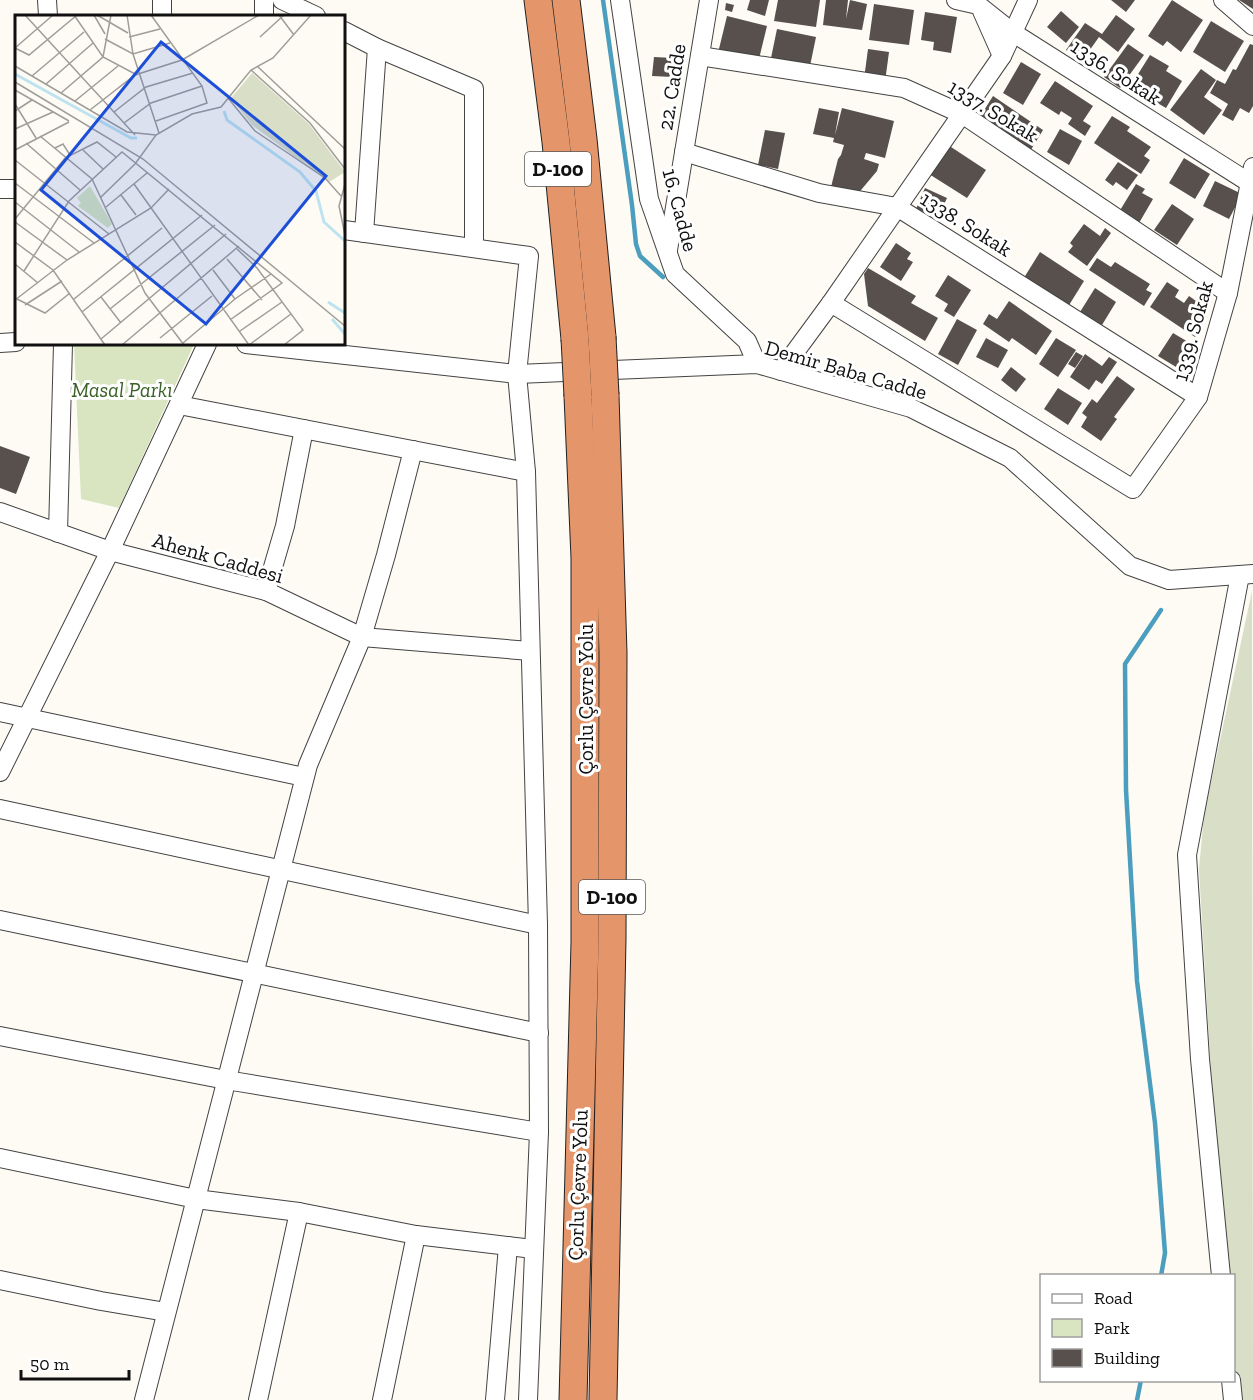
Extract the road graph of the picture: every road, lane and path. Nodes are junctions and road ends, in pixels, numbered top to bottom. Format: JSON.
{"nodes":[{"id":1,"x":47,"y":0,"type":"edge"},
{"id":2,"x":538,"y":0,"type":"edge"},
{"id":3,"x":566,"y":0,"type":"edge"},
{"id":4,"x":620,"y":0,"type":"edge"},
{"id":5,"x":709,"y":0,"type":"edge"},
{"id":6,"x":956,"y":0,"type":"edge"},
{"id":7,"x":1028,"y":0,"type":"edge"},
{"id":8,"x":1223,"y":0,"type":"edge"},
{"id":9,"x":292,"y":2,"type":"edge"},
{"id":10,"x":978,"y":2,"type":"edge"},
{"id":11,"x":48,"y":15,"type":"edge"},
{"id":12,"x":314,"y":15,"type":"edge"},
{"id":13,"x":1253,"y":26,"type":"edge"},
{"id":14,"x":345,"y":32,"type":"edge"},
{"id":15,"x":1012,"y":32,"type":"junction"},
{"id":16,"x":377,"y":48,"type":"junction"},
{"id":17,"x":700,"y":56,"type":"junction"},
{"id":18,"x":1002,"y":56,"type":"junction"},
{"id":19,"x":962,"y":114,"type":"junction"},
{"id":20,"x":684,"y":152,"type":"junction"},
{"id":21,"x":1252,"y":178,"type":"edge"},
{"id":22,"x":897,"y":207,"type":"junction"},
{"id":23,"x":345,"y":230,"type":"edge"},
{"id":24,"x":364,"y":232,"type":"junction"},
{"id":25,"x":474,"y":248,"type":"junction"},
{"id":26,"x":667,"y":253,"type":"junction"},
{"id":27,"x":1228,"y":293,"type":"junction"},
{"id":28,"x":831,"y":303,"type":"junction"},
{"id":29,"x":15,"y":342,"type":"edge"},
{"id":30,"x":0,"y":343,"type":"edge"},
{"id":31,"x":63,"y":345,"type":"edge"},
{"id":32,"x":207,"y":345,"type":"edge"},
{"id":33,"x":255,"y":345,"type":"edge"},
{"id":34,"x":757,"y":364,"type":"junction"},
{"id":35,"x":781,"y":371,"type":"junction"},
{"id":36,"x":517,"y":374,"type":"junction"},
{"id":37,"x":1198,"y":397,"type":"junction"},
{"id":38,"x":179,"y":405,"type":"junction"},
{"id":39,"x":304,"y":429,"type":"junction"},
{"id":40,"x":413,"y":450,"type":"junction"},
{"id":41,"x":526,"y":472,"type":"junction"},
{"id":42,"x":0,"y":512,"type":"edge"},
{"id":43,"x":58,"y":533,"type":"junction"},
{"id":44,"x":110,"y":551,"type":"junction"},
{"id":45,"x":1247,"y":574,"type":"edge"},
{"id":46,"x":266,"y":591,"type":"junction"},
{"id":47,"x":362,"y":637,"type":"junction"},
{"id":48,"x":530,"y":651,"type":"junction"},
{"id":49,"x":0,"y":712,"type":"edge"},
{"id":50,"x":28,"y":717,"type":"junction"},
{"id":51,"x":0,"y":772,"type":"edge"},
{"id":52,"x":304,"y":777,"type":"junction"},
{"id":53,"x":0,"y":809,"type":"edge"},
{"id":54,"x":280,"y":871,"type":"junction"},
{"id":55,"x":0,"y":920,"type":"edge"},
{"id":56,"x":538,"y":926,"type":"junction"},
{"id":57,"x":254,"y":974,"type":"junction"},
{"id":58,"x":539,"y":1033,"type":"junction"},
{"id":59,"x":0,"y":1036,"type":"edge"},
{"id":60,"x":226,"y":1080,"type":"junction"},
{"id":61,"x":539,"y":1132,"type":"junction"},
{"id":62,"x":0,"y":1158,"type":"edge"},
{"id":63,"x":196,"y":1199,"type":"junction"},
{"id":64,"x":299,"y":1212,"type":"junction"},
{"id":65,"x":416,"y":1234,"type":"junction"},
{"id":66,"x":508,"y":1246,"type":"junction"},
{"id":67,"x":533,"y":1249,"type":"junction"},
{"id":68,"x":1221,"y":1274,"type":"edge"},
{"id":69,"x":0,"y":1280,"type":"edge"},
{"id":70,"x":166,"y":1312,"type":"junction"},
{"id":71,"x":1231,"y":1382,"type":"edge"},
{"id":72,"x":144,"y":1400,"type":"edge"},
{"id":73,"x":258,"y":1400,"type":"edge"},
{"id":74,"x":382,"y":1400,"type":"edge"},
{"id":75,"x":495,"y":1400,"type":"edge"},
{"id":76,"x":528,"y":1400,"type":"edge"},
{"id":77,"x":573,"y":1400,"type":"edge"},
{"id":78,"x":603,"y":1400,"type":"edge"},
{"id":79,"x":1233,"y":1400,"type":"edge"}],
"edges":[{"from":1,"to":11,"type":"street"},
{"from":2,"to":77,"type":"highway","name":"Çorlu Çevre Yolu","number":"D-100","bridge":true},
{"from":3,"to":78,"type":"highway","name":"Çorlu Çevre Yolu","number":"D-100","bridge":true},
{"from":4,"to":26,"type":"street","name":"16. Cadde"},
{"from":5,"to":17,"type":"street","name":"22. Cadde"},
{"from":6,"to":10,"type":"street","name":"1336. Sokak"},
{"from":7,"to":15,"type":"street"},
{"from":8,"to":13,"type":"street"},
{"from":9,"to":12,"type":"street"},
{"from":10,"to":15,"type":"street","name":"1336. Sokak"},
{"from":10,"to":18,"type":"street"},
{"from":14,"to":16,"type":"street"},
{"from":15,"to":18,"type":"street"},
{"from":15,"to":21,"type":"street","name":"1336. Sokak"},
{"from":16,"to":24,"type":"street"},
{"from":16,"to":25,"type":"street"},
{"from":17,"to":19,"type":"street","name":"1337. Sokak"},
{"from":17,"to":20,"type":"street","name":"22. Cadde"},
{"from":18,"to":19,"type":"street"},
{"from":19,"to":22,"type":"street"},
{"from":19,"to":27,"type":"street","name":"1337. Sokak"},
{"from":20,"to":22,"type":"street","name":"1338. Sokak"},
{"from":20,"to":26,"type":"street","name":"22. Cadde"},
{"from":21,"to":27,"type":"street","name":"1339. Sokak"},
{"from":22,"to":28,"type":"street"},
{"from":22,"to":37,"type":"street","name":"1338. Sokak"},
{"from":23,"to":24,"type":"street"},
{"from":24,"to":25,"type":"street"},
{"from":25,"to":36,"type":"street"},
{"from":26,"to":34,"type":"street","name":"16. Cadde"},
{"from":27,"to":37,"type":"street","name":"1339. Sokak"},
{"from":28,"to":35,"type":"street"},
{"from":28,"to":37,"type":"street","name":"1339. Sokak"},
{"from":29,"to":30,"type":"street"},
{"from":31,"to":43,"type":"street"},
{"from":32,"to":38,"type":"street"},
{"from":33,"to":36,"type":"street","name":"Demir Baba Cadde"},
{"from":34,"to":35,"type":"street","name":"Demir Baba Cadde"},
{"from":34,"to":36,"type":"street","name":"Demir Baba Cadde"},
{"from":35,"to":45,"type":"street","name":"Demir Baba Cadde"},
{"from":36,"to":41,"type":"street"},
{"from":38,"to":39,"type":"street"},
{"from":38,"to":44,"type":"street"},
{"from":39,"to":40,"type":"street"},
{"from":39,"to":46,"type":"street"},
{"from":40,"to":41,"type":"street"},
{"from":40,"to":47,"type":"street"},
{"from":41,"to":48,"type":"street"},
{"from":42,"to":43,"type":"street","name":"Ahenk Caddesi"},
{"from":43,"to":44,"type":"street","name":"Ahenk Caddesi"},
{"from":44,"to":46,"type":"street","name":"Ahenk Caddesi"},
{"from":44,"to":50,"type":"street"},
{"from":45,"to":68,"type":"street"},
{"from":46,"to":47,"type":"street","name":"Ahenk Caddesi"},
{"from":47,"to":48,"type":"street","name":"Ahenk Caddesi"},
{"from":47,"to":52,"type":"street"},
{"from":48,"to":56,"type":"street"},
{"from":49,"to":50,"type":"street"},
{"from":50,"to":51,"type":"street"},
{"from":50,"to":52,"type":"street"},
{"from":52,"to":54,"type":"street"},
{"from":53,"to":54,"type":"street"},
{"from":54,"to":56,"type":"street"},
{"from":54,"to":57,"type":"street"},
{"from":55,"to":57,"type":"street"},
{"from":56,"to":58,"type":"street"},
{"from":57,"to":58,"type":"street"},
{"from":57,"to":60,"type":"street"},
{"from":58,"to":61,"type":"street"},
{"from":59,"to":60,"type":"street"},
{"from":60,"to":61,"type":"street"},
{"from":60,"to":63,"type":"street"},
{"from":61,"to":67,"type":"street"},
{"from":62,"to":63,"type":"street"},
{"from":63,"to":64,"type":"street"},
{"from":63,"to":70,"type":"street"},
{"from":64,"to":65,"type":"street"},
{"from":64,"to":73,"type":"street"},
{"from":65,"to":66,"type":"street"},
{"from":65,"to":74,"type":"street"},
{"from":66,"to":67,"type":"street"},
{"from":66,"to":75,"type":"street"},
{"from":67,"to":76,"type":"street"},
{"from":69,"to":70,"type":"street"},
{"from":70,"to":72,"type":"street"},
{"from":71,"to":79,"type":"street"}]}
